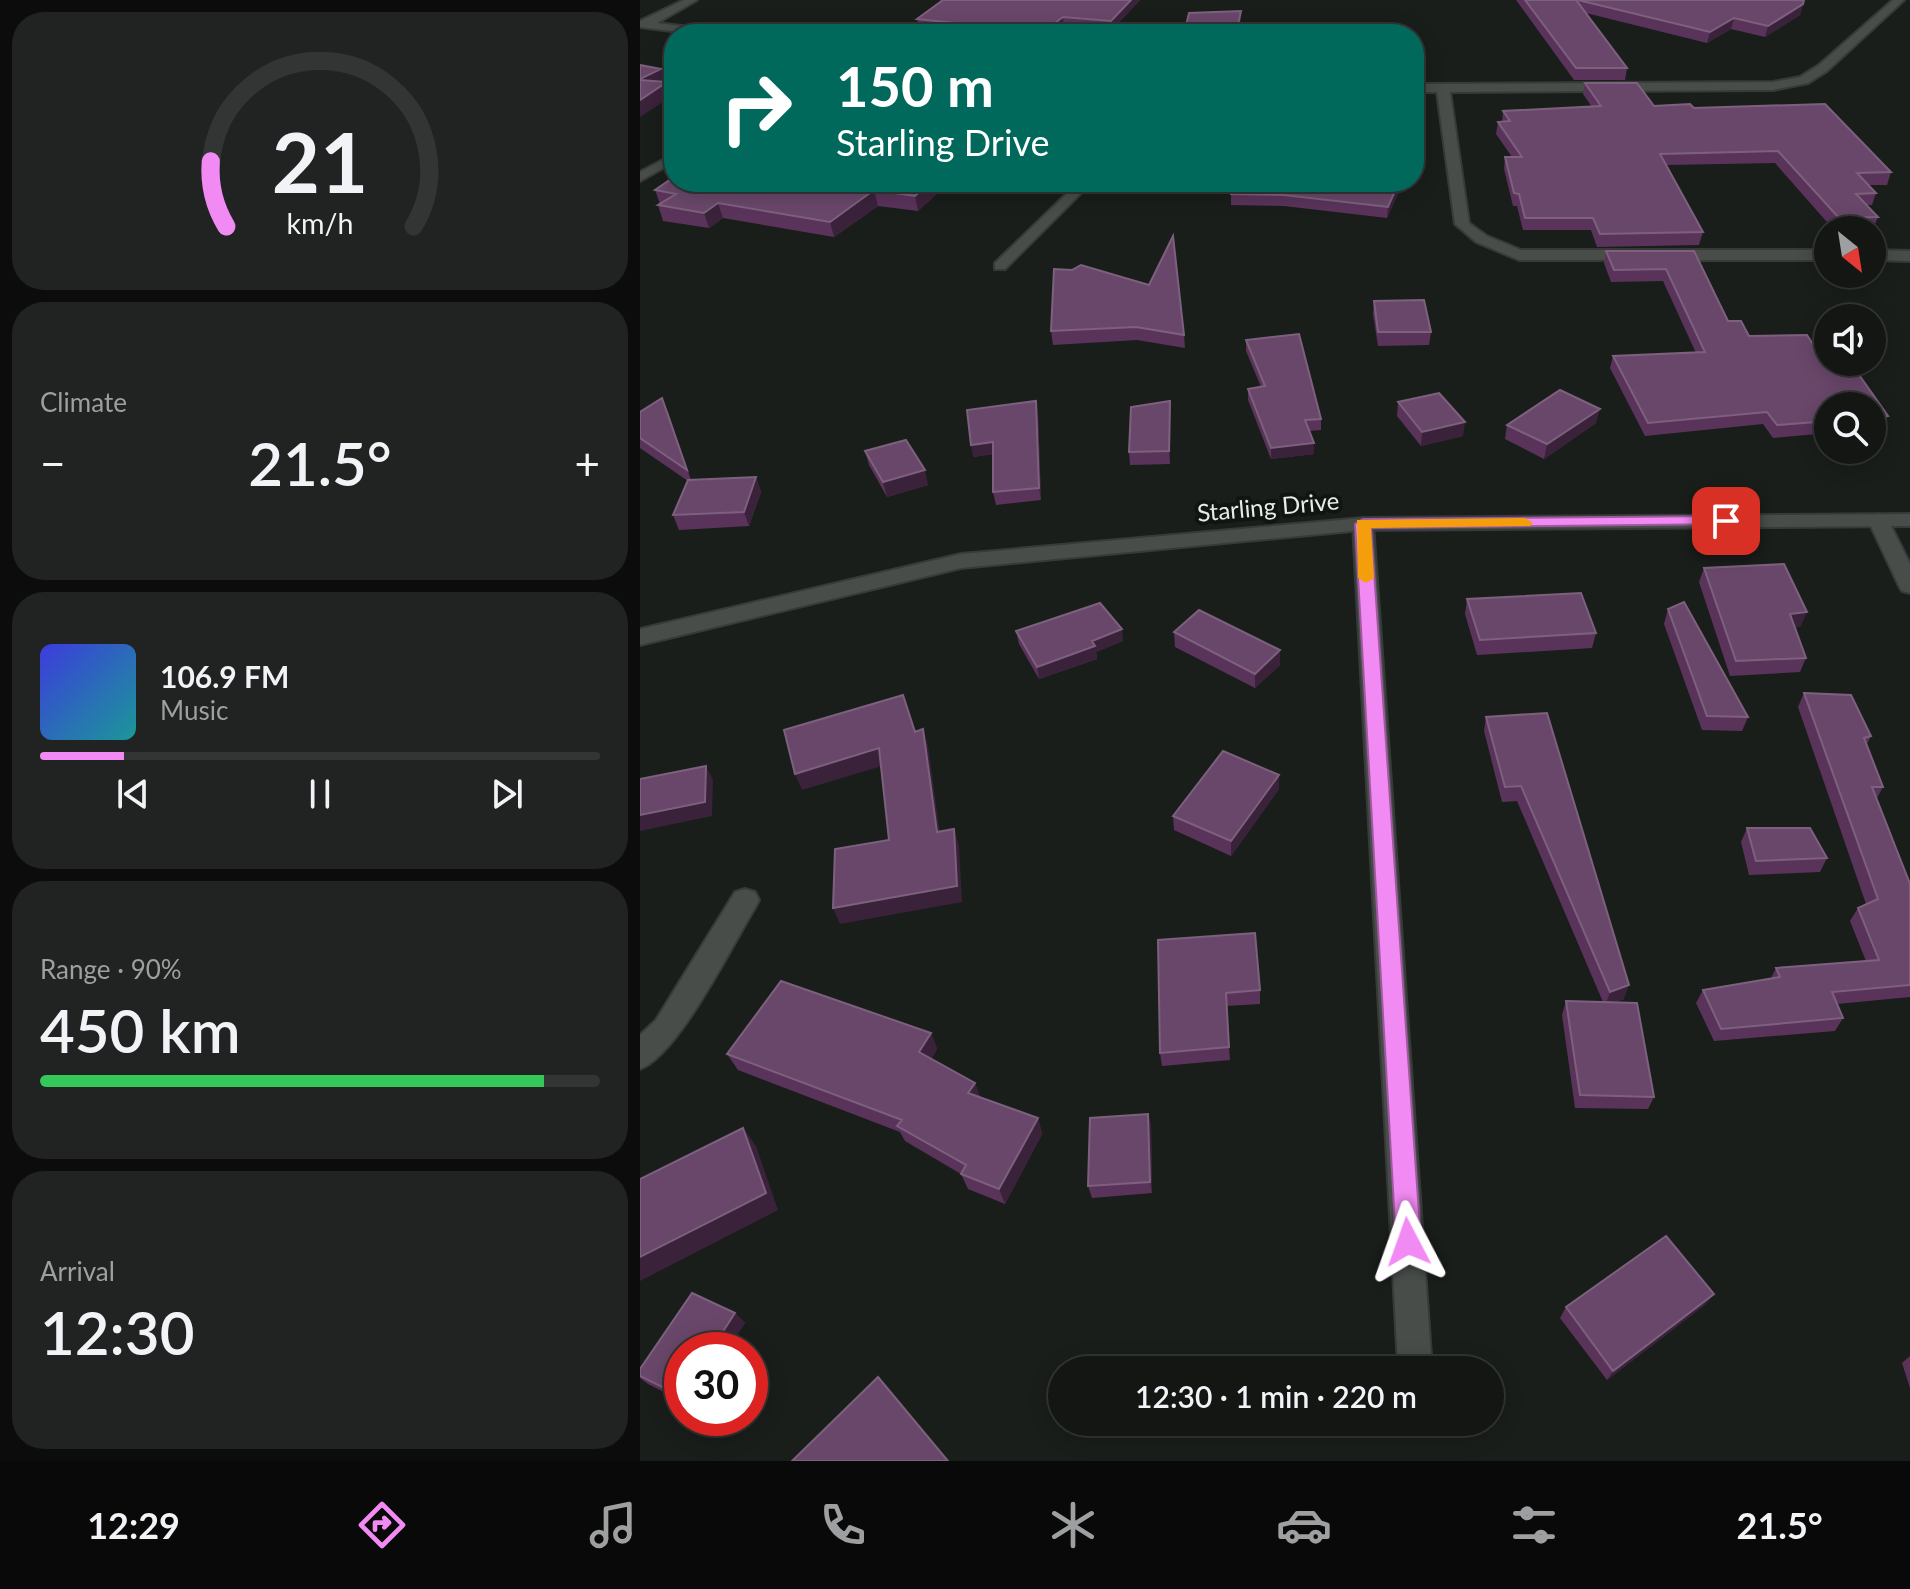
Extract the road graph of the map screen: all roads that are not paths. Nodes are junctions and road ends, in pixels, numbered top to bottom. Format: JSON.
{"nodes":[{"id":1,"x":692,"y":0,"type":"edge"},
{"id":2,"x":1899,"y":0,"type":"edge"},
{"id":3,"x":642,"y":24,"type":"edge"},
{"id":4,"x":664,"y":27,"type":"edge"},
{"id":5,"x":1424,"y":88,"type":"edge"},
{"id":6,"x":1443,"y":88,"type":"junction"},
{"id":7,"x":664,"y":163,"type":"edge"},
{"id":8,"x":640,"y":177,"type":"edge"},
{"id":9,"x":1076,"y":192,"type":"edge"},
{"id":10,"x":1814,"y":255,"type":"edge"},
{"id":11,"x":1886,"y":255,"type":"edge"},
{"id":12,"x":1910,"y":256,"type":"edge"},
{"id":13,"x":1000,"y":266,"type":"dead end"},
{"id":14,"x":1878,"y":520,"type":"junction"},
{"id":15,"x":1910,"y":520,"type":"edge"},
{"id":16,"x":1363,"y":524,"type":"junction"},
{"id":17,"x":1910,"y":586,"type":"edge"},
{"id":18,"x":640,"y":637,"type":"edge"},
{"id":19,"x":745,"y":900,"type":"dead end"},
{"id":20,"x":640,"y":1055,"type":"edge"},
{"id":21,"x":1415,"y":1356,"type":"edge"}],
"edges":[{"from":1,"to":3,"type":"street"},
{"from":2,"to":6,"type":"street"},
{"from":3,"to":4,"type":"street"},
{"from":5,"to":6,"type":"street"},
{"from":6,"to":10,"type":"street"},
{"from":7,"to":8,"type":"lane"},
{"from":9,"to":13,"type":"lane"},
{"from":11,"to":12,"type":"street"},
{"from":14,"to":15,"type":"street","name":"Starling Drive"},
{"from":14,"to":16,"type":"street","name":"Starling Drive"},
{"from":14,"to":17,"type":"street"},
{"from":16,"to":18,"type":"street","name":"Starling Drive"},
{"from":16,"to":21,"type":"street"},
{"from":19,"to":20,"type":"street"}]}
